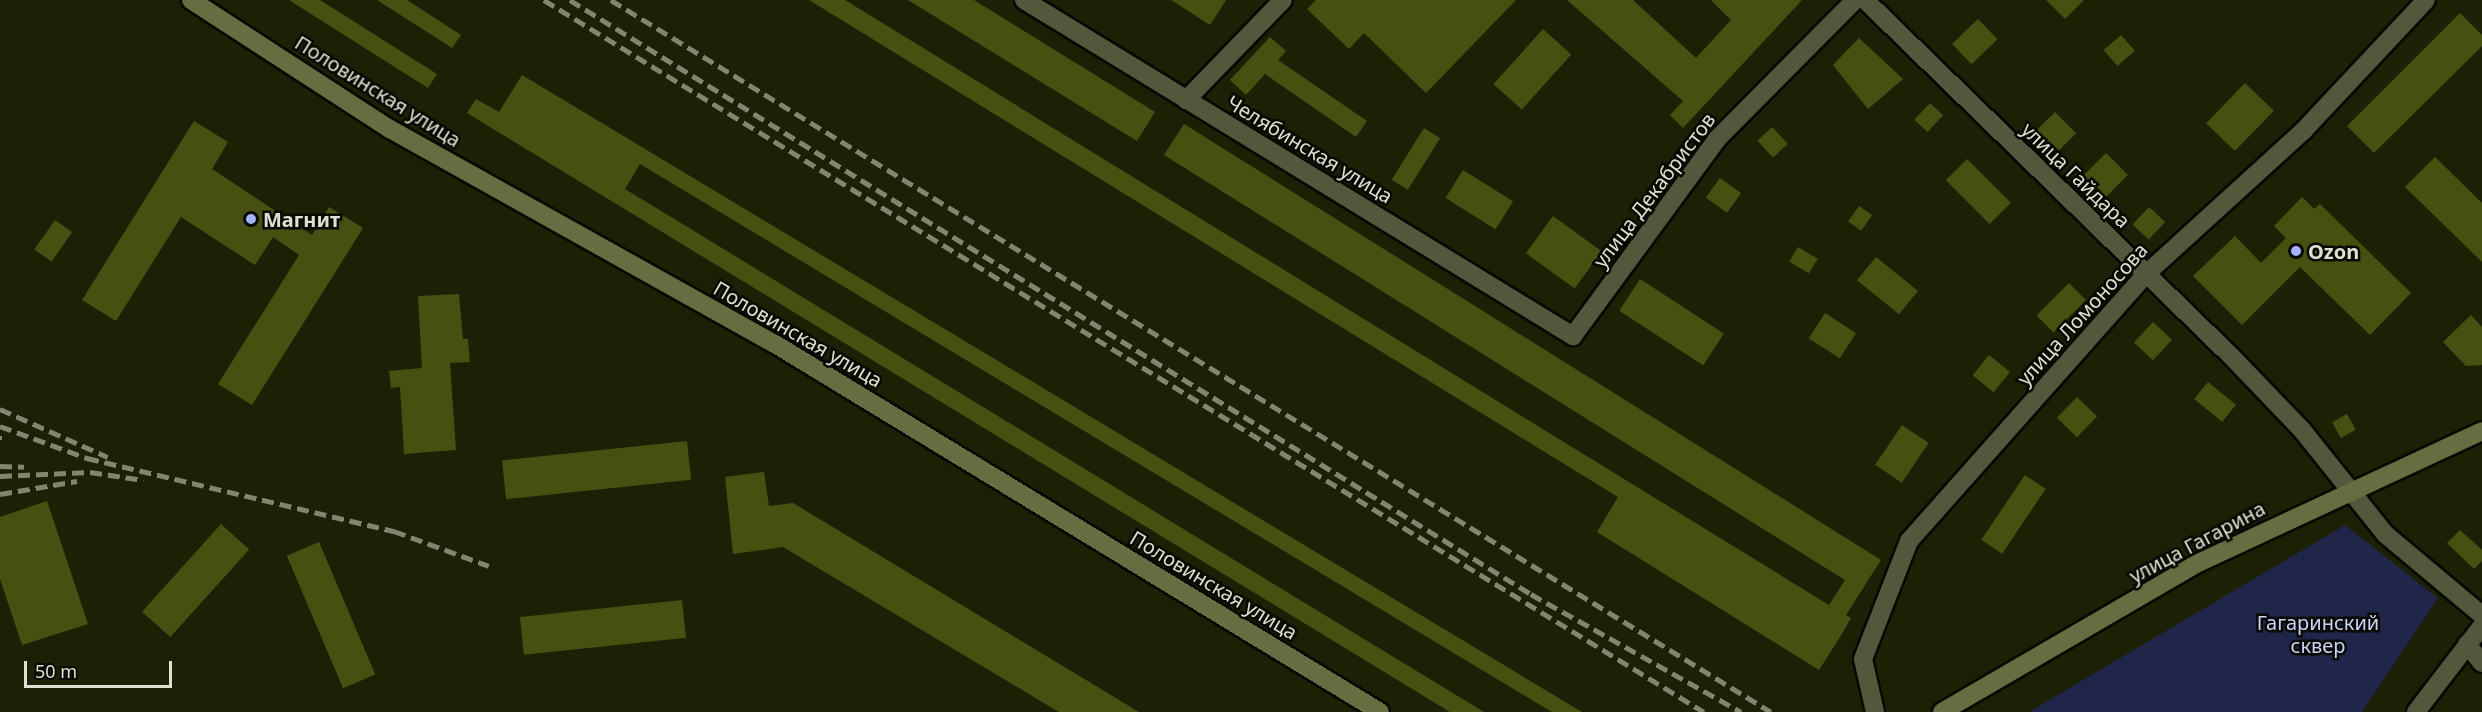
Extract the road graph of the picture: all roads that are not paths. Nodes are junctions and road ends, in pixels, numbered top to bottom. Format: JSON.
{"nodes":[{"id":1,"x":191,"y":0,"type":"edge"},
{"id":2,"x":1024,"y":0,"type":"edge"},
{"id":3,"x":1283,"y":0,"type":"edge"},
{"id":4,"x":1855,"y":0,"type":"edge"},
{"id":5,"x":1865,"y":0,"type":"edge"},
{"id":6,"x":2426,"y":0,"type":"edge"},
{"id":7,"x":1186,"y":100,"type":"junction"},
{"id":8,"x":2146,"y":274,"type":"junction"},
{"id":9,"x":1573,"y":336,"type":"joint"},
{"id":10,"x":2482,"y":431,"type":"edge"},
{"id":11,"x":2350,"y":491,"type":"junction"},
{"id":12,"x":2482,"y":615,"type":"edge"},
{"id":13,"x":2482,"y":626,"type":"edge"},
{"id":14,"x":2468,"y":644,"type":"junction"},
{"id":15,"x":2482,"y":663,"type":"edge"},
{"id":16,"x":1380,"y":712,"type":"edge"},
{"id":17,"x":1875,"y":712,"type":"edge"},
{"id":18,"x":1942,"y":712,"type":"edge"},
{"id":19,"x":2416,"y":712,"type":"edge"}],
"edges":[{"from":1,"to":16,"type":"main road","name":"Половинская улица"},
{"from":2,"to":7,"type":"street","name":"Челябинская улица"},
{"from":3,"to":7,"type":"street"},
{"from":4,"to":9,"type":"street","name":"улица Декабристов"},
{"from":5,"to":8,"type":"street","name":"улица Гайдара"},
{"from":6,"to":8,"type":"street","name":"улица Ломоносова"},
{"from":7,"to":9,"type":"street","name":"Челябинская улица"},
{"from":8,"to":11,"type":"street","name":"улица Гайдара"},
{"from":8,"to":17,"type":"street","name":"улица Ломоносова"},
{"from":10,"to":11,"type":"main road","name":"улица Гагарина"},
{"from":11,"to":12,"type":"street","name":"улица Гайдара"},
{"from":11,"to":18,"type":"main road","name":"улица Гагарина"},
{"from":13,"to":14,"type":"street"},
{"from":14,"to":15,"type":"street"},
{"from":14,"to":19,"type":"street"}]}
